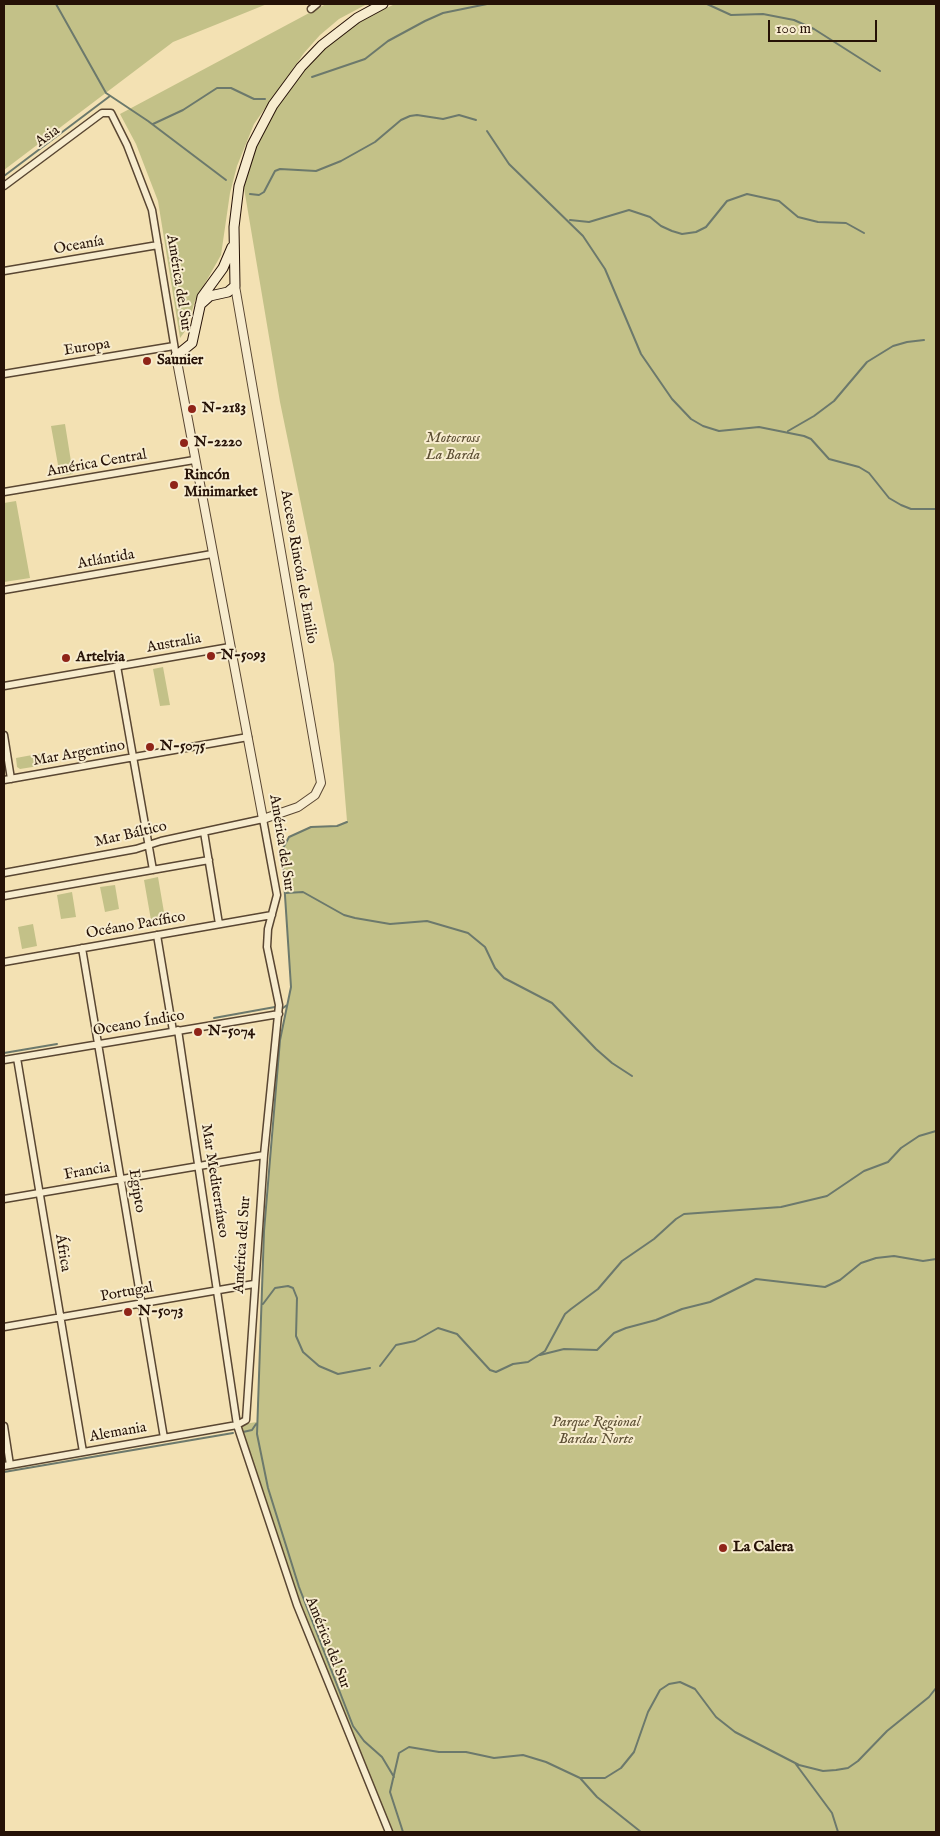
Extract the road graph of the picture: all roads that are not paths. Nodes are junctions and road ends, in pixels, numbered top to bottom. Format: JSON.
{"nodes":[{"id":1,"x":317,"y":4,"type":"edge"},
{"id":2,"x":383,"y":4,"type":"edge"},
{"id":3,"x":311,"y":9,"type":"dead end"},
{"id":4,"x":109,"y":112,"type":"joint"},
{"id":5,"x":4,"y":186,"type":"edge"},
{"id":6,"x":233,"y":242,"type":"junction"},
{"id":7,"x":158,"y":245,"type":"junction"},
{"id":8,"x":4,"y":271,"type":"edge"},
{"id":9,"x":235,"y":286,"type":"junction"},
{"id":10,"x":200,"y":305,"type":"junction"},
{"id":11,"x":174,"y":346,"type":"junction"},
{"id":12,"x":176,"y":356,"type":"junction"},
{"id":13,"x":4,"y":374,"type":"edge"},
{"id":14,"x":194,"y":460,"type":"junction"},
{"id":15,"x":4,"y":492,"type":"edge"},
{"id":16,"x":212,"y":554,"type":"junction"},
{"id":17,"x":4,"y":590,"type":"edge"},
{"id":18,"x":230,"y":647,"type":"junction"},
{"id":19,"x":117,"y":666,"type":"junction"},
{"id":20,"x":4,"y":686,"type":"edge"},
{"id":21,"x":4,"y":735,"type":"edge"},
{"id":22,"x":248,"y":737,"type":"junction"},
{"id":23,"x":133,"y":757,"type":"junction"},
{"id":24,"x":7,"y":779,"type":"edge"},
{"id":25,"x":263,"y":819,"type":"junction"},
{"id":26,"x":204,"y":832,"type":"junction"},
{"id":27,"x":149,"y":846,"type":"junction"},
{"id":28,"x":209,"y":860,"type":"junction"},
{"id":29,"x":153,"y":870,"type":"junction"},
{"id":30,"x":4,"y":873,"type":"edge"},
{"id":31,"x":4,"y":896,"type":"edge"},
{"id":32,"x":272,"y":915,"type":"junction"},
{"id":33,"x":219,"y":924,"type":"junction"},
{"id":34,"x":157,"y":935,"type":"junction"},
{"id":35,"x":82,"y":948,"type":"junction"},
{"id":36,"x":4,"y":962,"type":"edge"},
{"id":37,"x":279,"y":1014,"type":"junction"},
{"id":38,"x":176,"y":1030,"type":"junction"},
{"id":39,"x":100,"y":1044,"type":"junction"},
{"id":40,"x":17,"y":1058,"type":"junction"},
{"id":41,"x":4,"y":1060,"type":"edge"},
{"id":42,"x":264,"y":1155,"type":"junction"},
{"id":43,"x":199,"y":1165,"type":"junction"},
{"id":44,"x":122,"y":1179,"type":"junction"},
{"id":45,"x":40,"y":1193,"type":"junction"},
{"id":46,"x":4,"y":1199,"type":"edge"},
{"id":47,"x":254,"y":1284,"type":"junction"},
{"id":48,"x":218,"y":1290,"type":"junction"},
{"id":49,"x":142,"y":1303,"type":"junction"},
{"id":50,"x":60,"y":1318,"type":"junction"},
{"id":51,"x":4,"y":1327,"type":"edge"},
{"id":52,"x":238,"y":1425,"type":"junction"},
{"id":53,"x":4,"y":1426,"type":"edge"},
{"id":54,"x":164,"y":1438,"type":"junction"},
{"id":55,"x":83,"y":1452,"type":"junction"},
{"id":56,"x":7,"y":1465,"type":"edge"},
{"id":57,"x":389,"y":1832,"type":"edge"}],
"edges":[{"from":1,"to":3,"type":"street"},
{"from":2,"to":6,"type":"main road","name":"Acceso Rincón de Emilio"},
{"from":4,"to":5,"type":"street","name":"Asia"},
{"from":4,"to":7,"type":"street","name":"América del Sur"},
{"from":6,"to":9,"type":"main road","name":"Acceso Rincón de Emilio"},
{"from":6,"to":10,"type":"main road","name":"Acceso Rincón de Emilio"},
{"from":7,"to":8,"type":"street","name":"Oceanía"},
{"from":7,"to":11,"type":"street","name":"América del Sur"},
{"from":9,"to":10,"type":"main road"},
{"from":9,"to":25,"type":"street","name":"Acceso Rincón de Emilio"},
{"from":10,"to":12,"type":"main road","name":"Acceso Rincón de Emilio"},
{"from":11,"to":12,"type":"street","name":"América del Sur"},
{"from":11,"to":13,"type":"street","name":"Europa"},
{"from":12,"to":14,"type":"street","name":"América del Sur"},
{"from":14,"to":15,"type":"street","name":"América Central"},
{"from":14,"to":16,"type":"street","name":"América del Sur"},
{"from":16,"to":17,"type":"street","name":"Atlántida"},
{"from":16,"to":18,"type":"street","name":"América del Sur"},
{"from":18,"to":19,"type":"street","name":"Australia"},
{"from":18,"to":22,"type":"street","name":"América del Sur"},
{"from":19,"to":20,"type":"street","name":"Australia"},
{"from":19,"to":23,"type":"street"},
{"from":21,"to":24,"type":"street"},
{"from":22,"to":23,"type":"street","name":"Mar Argentino"},
{"from":22,"to":25,"type":"street","name":"América del Sur"},
{"from":23,"to":24,"type":"street","name":"Mar Argentino"},
{"from":23,"to":27,"type":"street"},
{"from":25,"to":26,"type":"street","name":"Mar Báltico"},
{"from":25,"to":32,"type":"street","name":"América del Sur"},
{"from":26,"to":27,"type":"street","name":"Mar Báltico"},
{"from":26,"to":28,"type":"street"},
{"from":27,"to":29,"type":"street"},
{"from":27,"to":30,"type":"street","name":"Mar Báltico"},
{"from":28,"to":29,"type":"street"},
{"from":28,"to":33,"type":"street"},
{"from":29,"to":31,"type":"street"},
{"from":32,"to":33,"type":"street","name":"Océano Pacífico"},
{"from":32,"to":37,"type":"street","name":"América del Sur"},
{"from":33,"to":34,"type":"street","name":"Océano Pacífico"},
{"from":34,"to":35,"type":"street","name":"Océano Pacífico"},
{"from":34,"to":38,"type":"street","name":"Mar Mediterráneo"},
{"from":35,"to":36,"type":"street","name":"Océano Pacífico"},
{"from":35,"to":39,"type":"street","name":"Egipto"},
{"from":37,"to":38,"type":"street","name":"Oceano Índico"},
{"from":37,"to":42,"type":"street","name":"América del Sur"},
{"from":38,"to":39,"type":"street","name":"Oceano Índico"},
{"from":38,"to":43,"type":"street","name":"Mar Mediterráneo"},
{"from":39,"to":40,"type":"street","name":"Oceano Índico"},
{"from":39,"to":44,"type":"street","name":"Egipto"},
{"from":40,"to":41,"type":"street","name":"Oceano Índico"},
{"from":40,"to":45,"type":"street","name":"África"},
{"from":42,"to":43,"type":"street","name":"Francia"},
{"from":42,"to":47,"type":"street","name":"América del Sur"},
{"from":43,"to":44,"type":"street","name":"Francia"},
{"from":43,"to":48,"type":"street","name":"Mar Mediterráneo"},
{"from":44,"to":45,"type":"street","name":"Francia"},
{"from":44,"to":49,"type":"street","name":"Egipto"},
{"from":45,"to":46,"type":"street","name":"Francia"},
{"from":45,"to":50,"type":"street","name":"África"},
{"from":47,"to":48,"type":"street","name":"Portugal"},
{"from":47,"to":52,"type":"street","name":"América del Sur"},
{"from":48,"to":49,"type":"street","name":"Portugal"},
{"from":48,"to":52,"type":"street","name":"Mar Mediterráneo"},
{"from":49,"to":50,"type":"street","name":"Portugal"},
{"from":49,"to":54,"type":"street","name":"Egipto"},
{"from":50,"to":51,"type":"street","name":"Portugal"},
{"from":50,"to":55,"type":"street","name":"África"},
{"from":52,"to":54,"type":"street","name":"Alemania"},
{"from":52,"to":57,"type":"street","name":"América del Sur"},
{"from":53,"to":56,"type":"street"},
{"from":54,"to":55,"type":"street","name":"Alemania"},
{"from":55,"to":56,"type":"street","name":"Alemania"}]}
